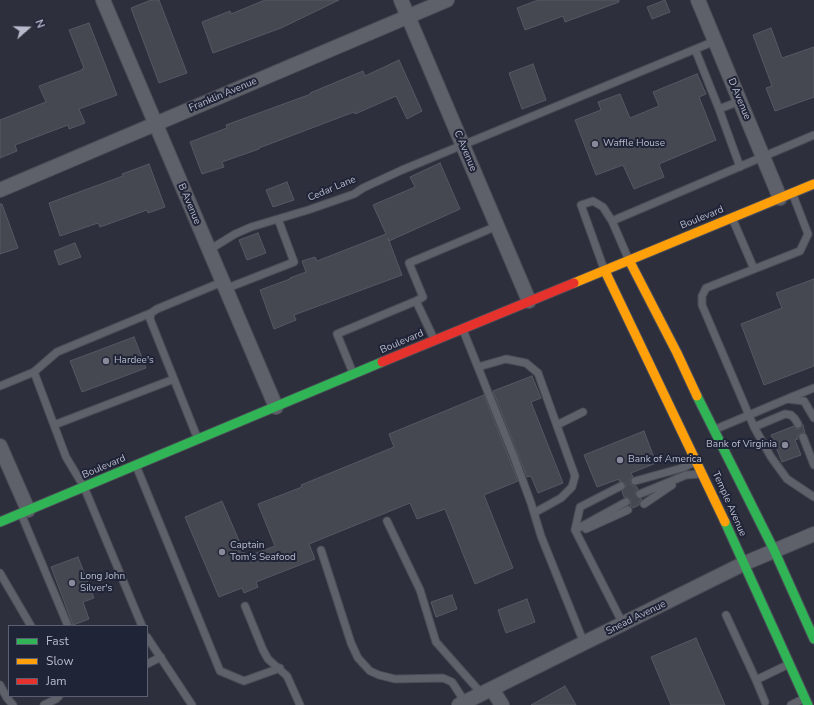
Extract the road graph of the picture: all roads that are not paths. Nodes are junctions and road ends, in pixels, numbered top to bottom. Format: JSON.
{"nodes":[{"id":1,"x":103,"y":0,"type":"edge"},
{"id":2,"x":401,"y":0,"type":"edge"},
{"id":3,"x":447,"y":0,"type":"edge"},
{"id":4,"x":698,"y":0,"type":"edge"},
{"id":5,"x":408,"y":16,"type":"junction"},
{"id":6,"x":715,"y":41,"type":"junction"},
{"id":7,"x":695,"y":49,"type":"junction"},
{"id":8,"x":740,"y":101,"type":"junction"},
{"id":9,"x":719,"y":109,"type":"junction"},
{"id":10,"x":155,"y":124,"type":"junction"},
{"id":11,"x":814,"y":135,"type":"edge"},
{"id":12,"x":463,"y":145,"type":"junction"},
{"id":13,"x":763,"y":157,"type":"junction"},
{"id":14,"x":740,"y":167,"type":"junction"},
{"id":15,"x":814,"y":184,"type":"edge"},
{"id":16,"x":0,"y":190,"type":"edge"},
{"id":17,"x":786,"y":195,"type":"junction"},
{"id":18,"x":732,"y":218,"type":"junction"},
{"id":19,"x":278,"y":219,"type":"junction"},
{"id":20,"x":612,"y":221,"type":"junction"},
{"id":21,"x":497,"y":226,"type":"junction"},
{"id":22,"x":209,"y":250,"type":"junction"},
{"id":23,"x":629,"y":260,"type":"junction"},
{"id":24,"x":754,"y":269,"type":"junction"},
{"id":25,"x":605,"y":271,"type":"junction"},
{"id":26,"x":224,"y":285,"type":"junction"},
{"id":27,"x":416,"y":301,"type":"junction"},
{"id":28,"x":529,"y":301,"type":"junction"},
{"id":29,"x":151,"y":313,"type":"junction"},
{"id":30,"x":463,"y":329,"type":"junction"},
{"id":31,"x":434,"y":341,"type":"junction"},
{"id":32,"x":478,"y":367,"type":"junction"},
{"id":33,"x":34,"y":372,"type":"junction"},
{"id":34,"x":353,"y":375,"type":"junction"},
{"id":35,"x":174,"y":379,"type":"junction"},
{"id":36,"x":0,"y":386,"type":"edge"},
{"id":37,"x":814,"y":388,"type":"edge"},
{"id":38,"x":787,"y":399,"type":"junction"},
{"id":39,"x":276,"y":407,"type":"junction"},
{"id":40,"x":583,"y":412,"type":"dead end"},
{"id":41,"x":749,"y":416,"type":"junction"},
{"id":42,"x":814,"y":418,"type":"edge"},
{"id":43,"x":798,"y":424,"type":"dead end"},
{"id":44,"x":54,"y":425,"type":"junction"},
{"id":45,"x":557,"y":425,"type":"junction"},
{"id":46,"x":754,"y":427,"type":"junction"},
{"id":47,"x":713,"y":430,"type":"junction"},
{"id":48,"x":803,"y":437,"type":"dead end"},
{"id":49,"x":198,"y":439,"type":"junction"},
{"id":50,"x":0,"y":446,"type":"edge"},
{"id":51,"x":697,"y":461,"type":"junction"},
{"id":52,"x":136,"y":466,"type":"junction"},
{"id":53,"x":814,"y":466,"type":"edge"},
{"id":54,"x":703,"y":474,"type":"junction"},
{"id":55,"x":686,"y":475,"type":"junction"},
{"id":56,"x":634,"y":481,"type":"dead end"},
{"id":57,"x":621,"y":486,"type":"dead end"},
{"id":58,"x":84,"y":487,"type":"junction"},
{"id":59,"x":640,"y":494,"type":"dead end"},
{"id":60,"x":814,"y":497,"type":"edge"},
{"id":61,"x":626,"y":502,"type":"dead end"},
{"id":62,"x":644,"y":504,"type":"dead end"},
{"id":63,"x":628,"y":510,"type":"dead end"},
{"id":64,"x":25,"y":512,"type":"junction"},
{"id":65,"x":534,"y":514,"type":"junction"},
{"id":66,"x":387,"y":521,"type":"dead end"},
{"id":67,"x":0,"y":522,"type":"edge"},
{"id":68,"x":576,"y":531,"type":"junction"},
{"id":69,"x":814,"y":534,"type":"edge"},
{"id":70,"x":321,"y":550,"type":"dead end"},
{"id":71,"x":774,"y":550,"type":"junction"},
{"id":72,"x":743,"y":564,"type":"junction"},
{"id":73,"x":0,"y":573,"type":"edge"},
{"id":74,"x":245,"y":606,"type":"dead end"},
{"id":75,"x":726,"y":615,"type":"dead end"},
{"id":76,"x":623,"y":624,"type":"junction"},
{"id":77,"x":30,"y":625,"type":"edge"},
{"id":78,"x":68,"y":625,"type":"edge"},
{"id":79,"x":142,"y":625,"type":"edge"},
{"id":80,"x":148,"y":638,"type":"edge"},
{"id":81,"x":814,"y":639,"type":"edge"},
{"id":82,"x":584,"y":643,"type":"junction"},
{"id":83,"x":161,"y":657,"type":"junction"},
{"id":84,"x":148,"y":664,"type":"edge"},
{"id":85,"x":789,"y":664,"type":"junction"},
{"id":86,"x":280,"y":668,"type":"junction"},
{"id":87,"x":756,"y":680,"type":"junction"},
{"id":88,"x":0,"y":685,"type":"edge"},
{"id":89,"x":487,"y":691,"type":"junction"},
{"id":90,"x":57,"y":697,"type":"edge"},
{"id":91,"x":765,"y":702,"type":"dead end"},
{"id":92,"x":806,"y":702,"type":"edge"},
{"id":93,"x":462,"y":704,"type":"edge"},
{"id":94,"x":13,"y":705,"type":"edge"},
{"id":95,"x":44,"y":705,"type":"edge"},
{"id":96,"x":192,"y":705,"type":"edge"},
{"id":97,"x":300,"y":705,"type":"edge"},
{"id":98,"x":502,"y":705,"type":"edge"},
{"id":99,"x":791,"y":705,"type":"edge"}],
"edges":[{"from":1,"to":10,"type":"street","name":"B Avenue"},
{"from":2,"to":5,"type":"street","name":"C Avenue"},
{"from":3,"to":5,"type":"street","name":"Franklin Avenue"},
{"from":4,"to":6,"type":"street","name":"D Avenue"},
{"from":5,"to":10,"type":"street","name":"Franklin Avenue"},
{"from":5,"to":12,"type":"street","name":"C Avenue"},
{"from":6,"to":7,"type":"lane","name":"Cedar Lane"},
{"from":6,"to":8,"type":"street","name":"D Avenue"},
{"from":7,"to":9,"type":"lane"},
{"from":7,"to":12,"type":"lane","name":"Cedar Lane"},
{"from":8,"to":9,"type":"lane"},
{"from":8,"to":13,"type":"street","name":"D Avenue"},
{"from":9,"to":14,"type":"lane"},
{"from":10,"to":16,"type":"street","name":"Franklin Avenue"},
{"from":10,"to":22,"type":"street","name":"B Avenue"},
{"from":11,"to":13,"type":"lane"},
{"from":12,"to":19,"type":"lane","name":"Cedar Lane"},
{"from":12,"to":21,"type":"street","name":"C Avenue"},
{"from":13,"to":14,"type":"lane"},
{"from":13,"to":17,"type":"street","name":"D Avenue"},
{"from":14,"to":20,"type":"lane"},
{"from":15,"to":17,"type":"main road","name":"Boulevard"},
{"from":17,"to":18,"type":"main road","name":"Boulevard"},
{"from":17,"to":24,"type":"lane"},
{"from":18,"to":23,"type":"main road","name":"Boulevard"},
{"from":18,"to":24,"type":"lane"},
{"from":19,"to":22,"type":"lane","name":"Cedar Lane"},
{"from":19,"to":26,"type":"lane"},
{"from":20,"to":23,"type":"lane"},
{"from":20,"to":25,"type":"lane"},
{"from":21,"to":27,"type":"lane"},
{"from":21,"to":28,"type":"street","name":"C Avenue"},
{"from":22,"to":26,"type":"street","name":"B Avenue"},
{"from":23,"to":25,"type":"main road","name":"Boulevard"},
{"from":23,"to":47,"type":"main road","name":"Temple Avenue"},
{"from":24,"to":41,"type":"lane"},
{"from":25,"to":28,"type":"main road","name":"Boulevard"},
{"from":25,"to":51,"type":"main road","name":"Temple Avenue"},
{"from":26,"to":29,"type":"lane"},
{"from":26,"to":39,"type":"street","name":"B Avenue"},
{"from":27,"to":31,"type":"lane"},
{"from":27,"to":34,"type":"lane"},
{"from":28,"to":30,"type":"main road","name":"Boulevard"},
{"from":29,"to":33,"type":"lane"},
{"from":29,"to":35,"type":"lane"},
{"from":30,"to":31,"type":"main road","name":"Boulevard"},
{"from":30,"to":32,"type":"lane"},
{"from":31,"to":34,"type":"main road","name":"Boulevard"},
{"from":32,"to":45,"type":"lane"},
{"from":32,"to":65,"type":"lane"},
{"from":33,"to":36,"type":"lane"},
{"from":33,"to":44,"type":"lane"},
{"from":34,"to":39,"type":"main road","name":"Boulevard"},
{"from":35,"to":44,"type":"lane"},
{"from":35,"to":49,"type":"lane"},
{"from":37,"to":38,"type":"lane"},
{"from":38,"to":41,"type":"lane"},
{"from":38,"to":42,"type":"lane"},
{"from":39,"to":49,"type":"main road","name":"Boulevard"},
{"from":40,"to":45,"type":"lane"},
{"from":41,"to":46,"type":"lane"},
{"from":41,"to":47,"type":"lane"},
{"from":43,"to":46,"type":"lane"},
{"from":44,"to":58,"type":"lane"},
{"from":45,"to":65,"type":"lane"},
{"from":46,"to":60,"type":"lane"},
{"from":47,"to":71,"type":"main road","name":"Temple Avenue"},
{"from":48,"to":53,"type":"lane"},
{"from":49,"to":52,"type":"main road","name":"Boulevard"},
{"from":50,"to":64,"type":"street"},
{"from":51,"to":54,"type":"main road","name":"Temple Avenue"},
{"from":51,"to":56,"type":"lane"},
{"from":52,"to":58,"type":"main road","name":"Boulevard"},
{"from":52,"to":86,"type":"lane"},
{"from":54,"to":55,"type":"lane"},
{"from":54,"to":72,"type":"main road","name":"Temple Avenue"},
{"from":55,"to":59,"type":"lane"},
{"from":55,"to":62,"type":"lane"},
{"from":57,"to":68,"type":"lane"},
{"from":58,"to":64,"type":"main road","name":"Boulevard"},
{"from":58,"to":79,"type":"lane"},
{"from":61,"to":68,"type":"lane"},
{"from":63,"to":68,"type":"lane"},
{"from":64,"to":67,"type":"main road","name":"Boulevard"},
{"from":64,"to":78,"type":"lane"},
{"from":65,"to":82,"type":"lane"},
{"from":66,"to":89,"type":"lane"},
{"from":68,"to":76,"type":"lane"},
{"from":69,"to":71,"type":"street","name":"Snead Avenue"},
{"from":70,"to":93,"type":"lane"},
{"from":71,"to":72,"type":"street","name":"Snead Avenue"},
{"from":71,"to":81,"type":"main road","name":"Temple Avenue"},
{"from":72,"to":76,"type":"street","name":"Snead Avenue"},
{"from":72,"to":85,"type":"main road","name":"Temple Avenue"},
{"from":73,"to":77,"type":"lane"},
{"from":74,"to":86,"type":"lane"},
{"from":75,"to":87,"type":"lane"},
{"from":76,"to":82,"type":"street","name":"Snead Avenue"},
{"from":80,"to":83,"type":"lane"},
{"from":82,"to":89,"type":"street","name":"Snead Avenue"},
{"from":83,"to":84,"type":"lane"},
{"from":83,"to":96,"type":"lane"},
{"from":85,"to":87,"type":"lane"},
{"from":85,"to":92,"type":"main road","name":"Temple Avenue"},
{"from":86,"to":97,"type":"lane"},
{"from":87,"to":91,"type":"lane"},
{"from":88,"to":94,"type":"lane"},
{"from":89,"to":93,"type":"street","name":"Snead Avenue"},
{"from":89,"to":98,"type":"street"},
{"from":90,"to":95,"type":"lane"},
{"from":92,"to":99,"type":"lane"}]}
